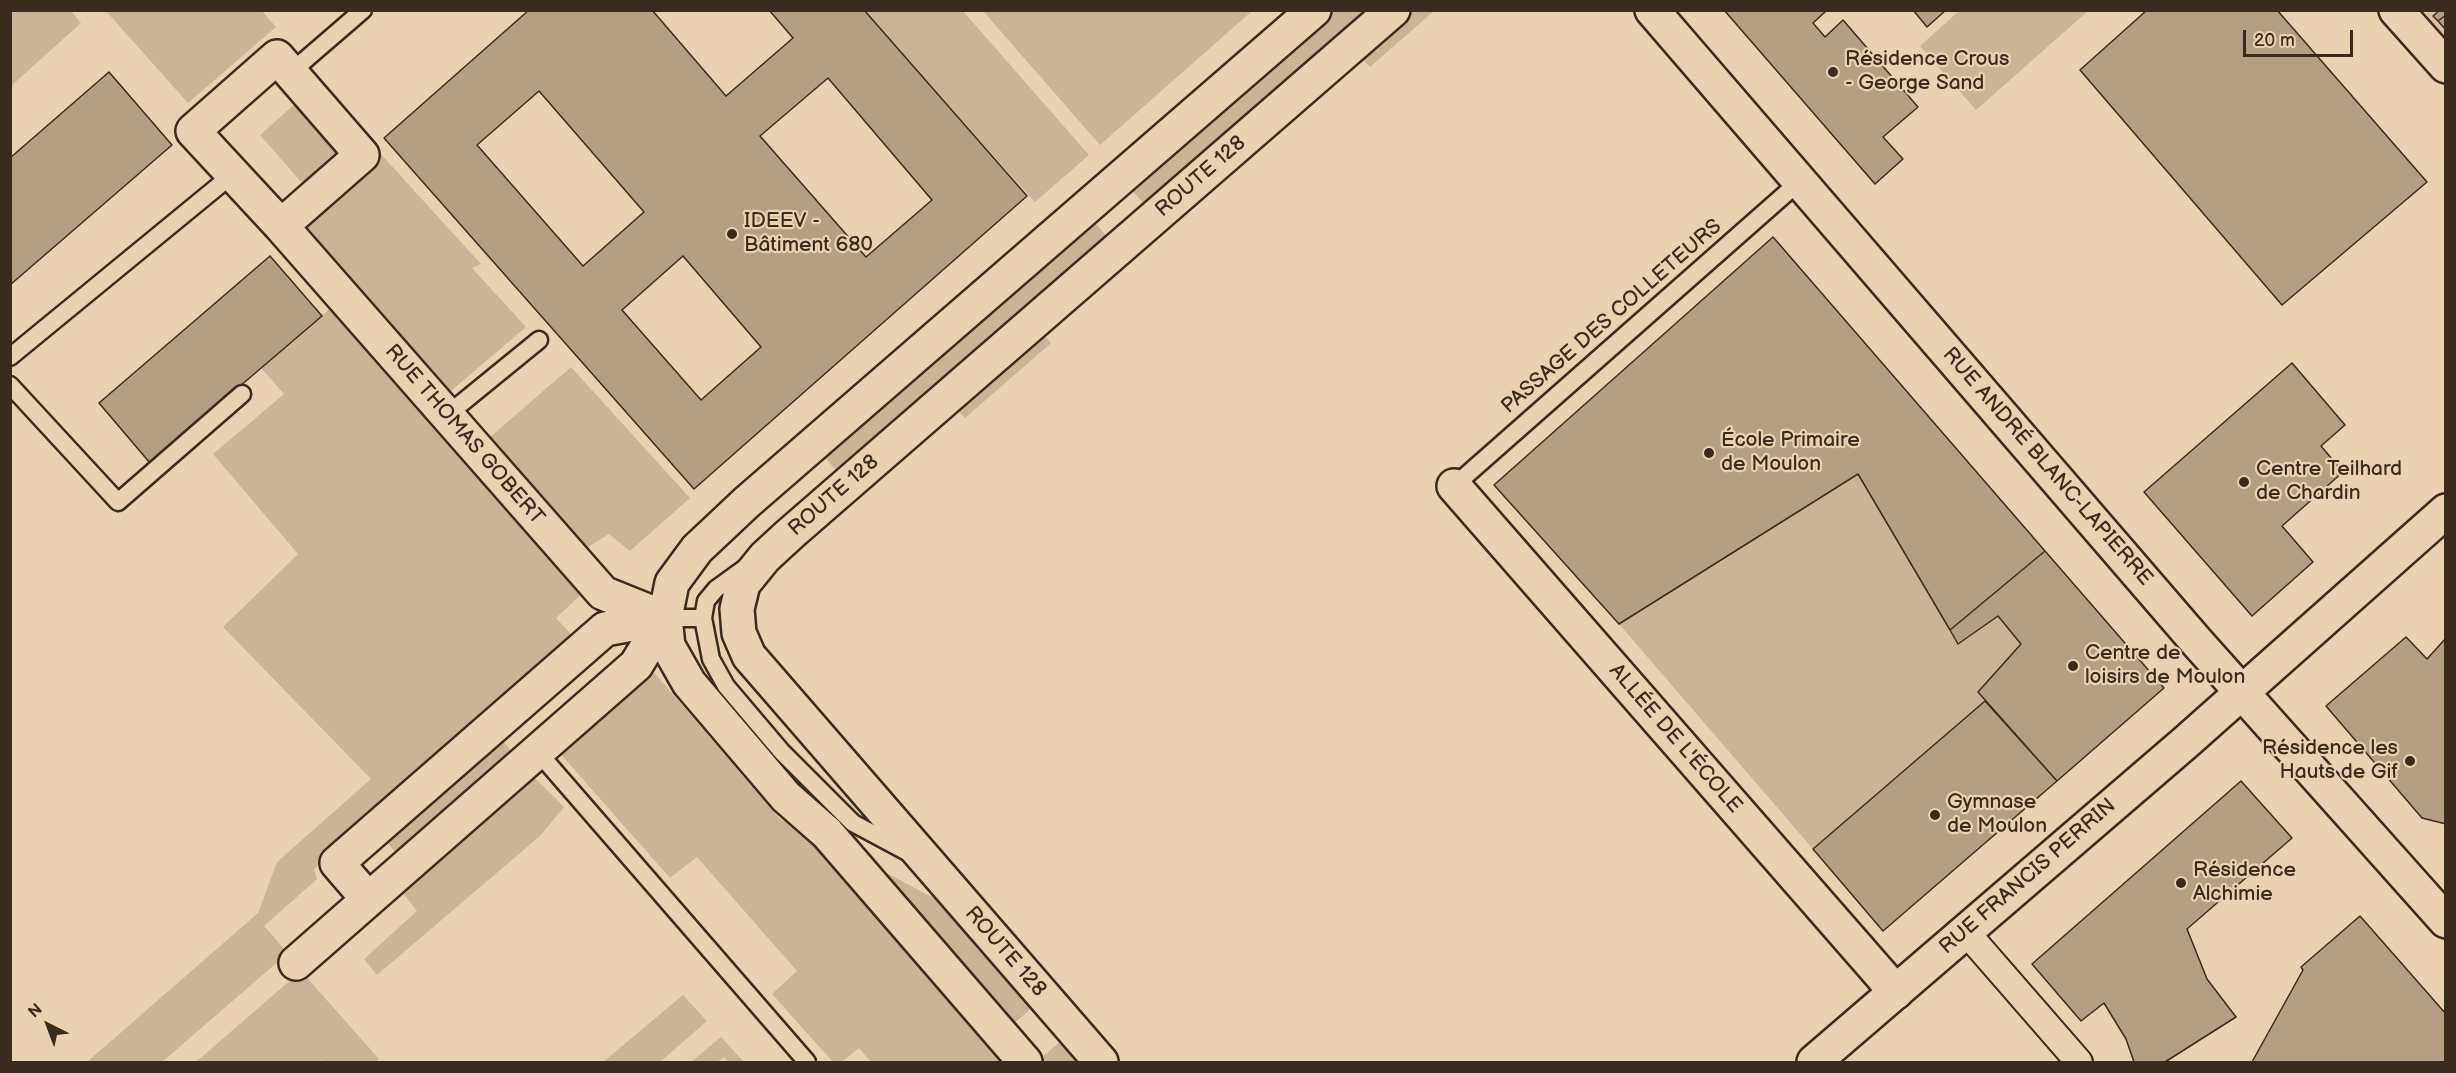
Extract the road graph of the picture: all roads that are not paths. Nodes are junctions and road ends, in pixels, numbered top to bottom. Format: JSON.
{"nodes":[{"id":1,"x":363,"y":10,"type":"edge"},
{"id":2,"x":1314,"y":10,"type":"edge"},
{"id":3,"x":1393,"y":10,"type":"edge"},
{"id":4,"x":1652,"y":10,"type":"edge"},
{"id":5,"x":2403,"y":13,"type":"edge"},
{"id":6,"x":2445,"y":66,"type":"edge"},
{"id":7,"x":290,"y":73,"type":"junction"},
{"id":8,"x":233,"y":174,"type":"junction"},
{"id":9,"x":1800,"y":181,"type":"junction"},
{"id":10,"x":281,"y":226,"type":"junction"},
{"id":11,"x":539,"y":340,"type":"dead end"},
{"id":12,"x":10,"y":357,"type":"edge"},
{"id":13,"x":10,"y":385,"type":"edge"},
{"id":14,"x":242,"y":394,"type":"dead end"},
{"id":15,"x":447,"y":415,"type":"junction"},
{"id":16,"x":1454,"y":486,"type":"joint"},
{"id":17,"x":2445,"y":511,"type":"edge"},
{"id":18,"x":765,"y":557,"type":"junction"},
{"id":19,"x":665,"y":618,"type":"junction"},
{"id":20,"x":703,"y":618,"type":"junction"},
{"id":21,"x":2241,"y":692,"type":"junction"},
{"id":22,"x":506,"y":715,"type":"junction"},
{"id":23,"x":537,"y":751,"type":"junction"},
{"id":24,"x":925,"y":862,"type":"junction"},
{"id":25,"x":368,"y":899,"type":"junction"},
{"id":26,"x":2445,"y":921,"type":"edge"},
{"id":27,"x":1965,"y":931,"type":"junction"},
{"id":28,"x":296,"y":963,"type":"dead end"},
{"id":29,"x":1896,"y":992,"type":"junction"},
{"id":30,"x":807,"y":1062,"type":"edge"},
{"id":31,"x":1025,"y":1062,"type":"edge"},
{"id":32,"x":1101,"y":1062,"type":"edge"},
{"id":33,"x":1814,"y":1062,"type":"edge"},
{"id":34,"x":2079,"y":1062,"type":"edge"}],
"edges":[{"from":1,"to":7,"type":"lane"},
{"from":2,"to":19,"type":"street"},
{"from":3,"to":18,"type":"street","name":"ROUTE 128"},
{"from":4,"to":9,"type":"street","name":"RUE ANDRÉ BLANC-LAPIERRE"},
{"from":5,"to":6,"type":"street"},
{"from":7,"to":8,"type":"street","name":"RUE THOMAS GOBERT"},
{"from":7,"to":10,"type":"street","name":"RUE THOMAS GOBERT"},
{"from":8,"to":10,"type":"street","name":"RUE THOMAS GOBERT"},
{"from":8,"to":12,"type":"lane"},
{"from":9,"to":16,"type":"lane","name":"PASSAGE DES COLLETEURS"},
{"from":9,"to":21,"type":"street","name":"RUE ANDRÉ BLANC-LAPIERRE"},
{"from":10,"to":15,"type":"street","name":"RUE THOMAS GOBERT"},
{"from":11,"to":15,"type":"lane"},
{"from":13,"to":14,"type":"lane"},
{"from":15,"to":19,"type":"street","name":"RUE THOMAS GOBERT"},
{"from":16,"to":29,"type":"street","name":"ALLÉE DE L'ÉCOLE"},
{"from":17,"to":21,"type":"street","name":"RUE FRANCIS PERRIN"},
{"from":18,"to":20,"type":"lane"},
{"from":18,"to":24,"type":"street","name":"ROUTE 128"},
{"from":19,"to":20,"type":"lane"},
{"from":19,"to":22,"type":"street"},
{"from":19,"to":23,"type":"street"},
{"from":19,"to":31,"type":"street"},
{"from":20,"to":24,"type":"lane"},
{"from":21,"to":26,"type":"street","name":"RUE ANDRÉ BLANC-LAPIERRE"},
{"from":21,"to":27,"type":"street","name":"RUE FRANCIS PERRIN"},
{"from":22,"to":23,"type":"street"},
{"from":22,"to":25,"type":"street"},
{"from":23,"to":25,"type":"street"},
{"from":23,"to":30,"type":"lane"},
{"from":24,"to":32,"type":"street","name":"ROUTE 128"},
{"from":25,"to":28,"type":"street"},
{"from":27,"to":29,"type":"street","name":"RUE FRANCIS PERRIN"},
{"from":27,"to":34,"type":"street"},
{"from":29,"to":33,"type":"street","name":"RUE FRANCIS PERRIN"}]}
